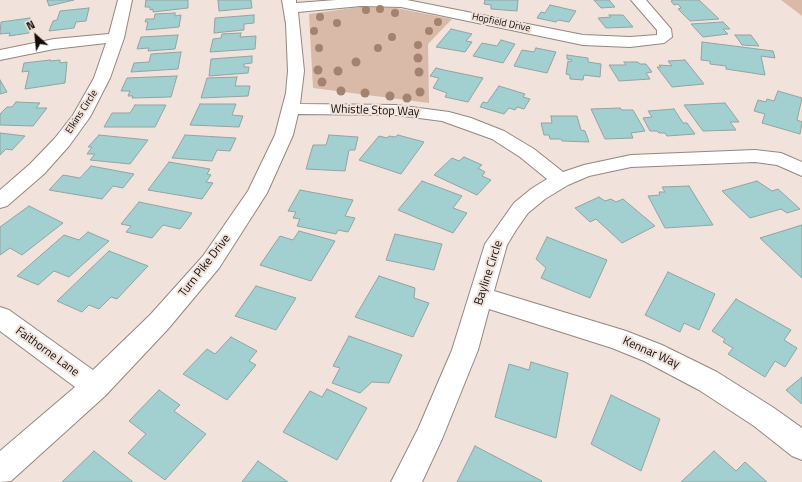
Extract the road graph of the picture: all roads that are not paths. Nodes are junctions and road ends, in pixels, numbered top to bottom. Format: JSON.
{"nodes":[{"id":1,"x":125,"y":0,"type":"edge"},
{"id":2,"x":638,"y":0,"type":"edge"},
{"id":3,"x":290,"y":4,"type":"edge"},
{"id":4,"x":116,"y":38,"type":"junction"},
{"id":5,"x":0,"y":55,"type":"edge"},
{"id":6,"x":291,"y":109,"type":"junction"},
{"id":7,"x":802,"y":170,"type":"edge"},
{"id":8,"x":561,"y":180,"type":"junction"},
{"id":9,"x":0,"y":201,"type":"edge"},
{"id":10,"x":482,"y":298,"type":"junction"},
{"id":11,"x":0,"y":317,"type":"edge"},
{"id":12,"x":95,"y":387,"type":"junction"},
{"id":13,"x":802,"y":446,"type":"edge"},
{"id":14,"x":0,"y":470,"type":"edge"},
{"id":15,"x":406,"y":482,"type":"edge"}],
"edges":[{"from":1,"to":4,"type":"street","name":"Elkins Circle"},
{"from":2,"to":3,"type":"street","name":"Hopfield Drive"},
{"from":3,"to":6,"type":"street","name":"Turn Pike Drive"},
{"from":4,"to":5,"type":"street"},
{"from":4,"to":9,"type":"street","name":"Elkins Circle"},
{"from":6,"to":8,"type":"street","name":"Whistle Stop Way"},
{"from":6,"to":12,"type":"street","name":"Turn Pike Drive"},
{"from":7,"to":8,"type":"street","name":"Bayline Circle"},
{"from":8,"to":10,"type":"street","name":"Bayline Circle"},
{"from":10,"to":13,"type":"street","name":"Kennar Way"},
{"from":10,"to":15,"type":"street","name":"Bayline Circle"},
{"from":11,"to":12,"type":"street","name":"Faithorne Lane"},
{"from":12,"to":14,"type":"street","name":"Turn Pike Drive"}]}
